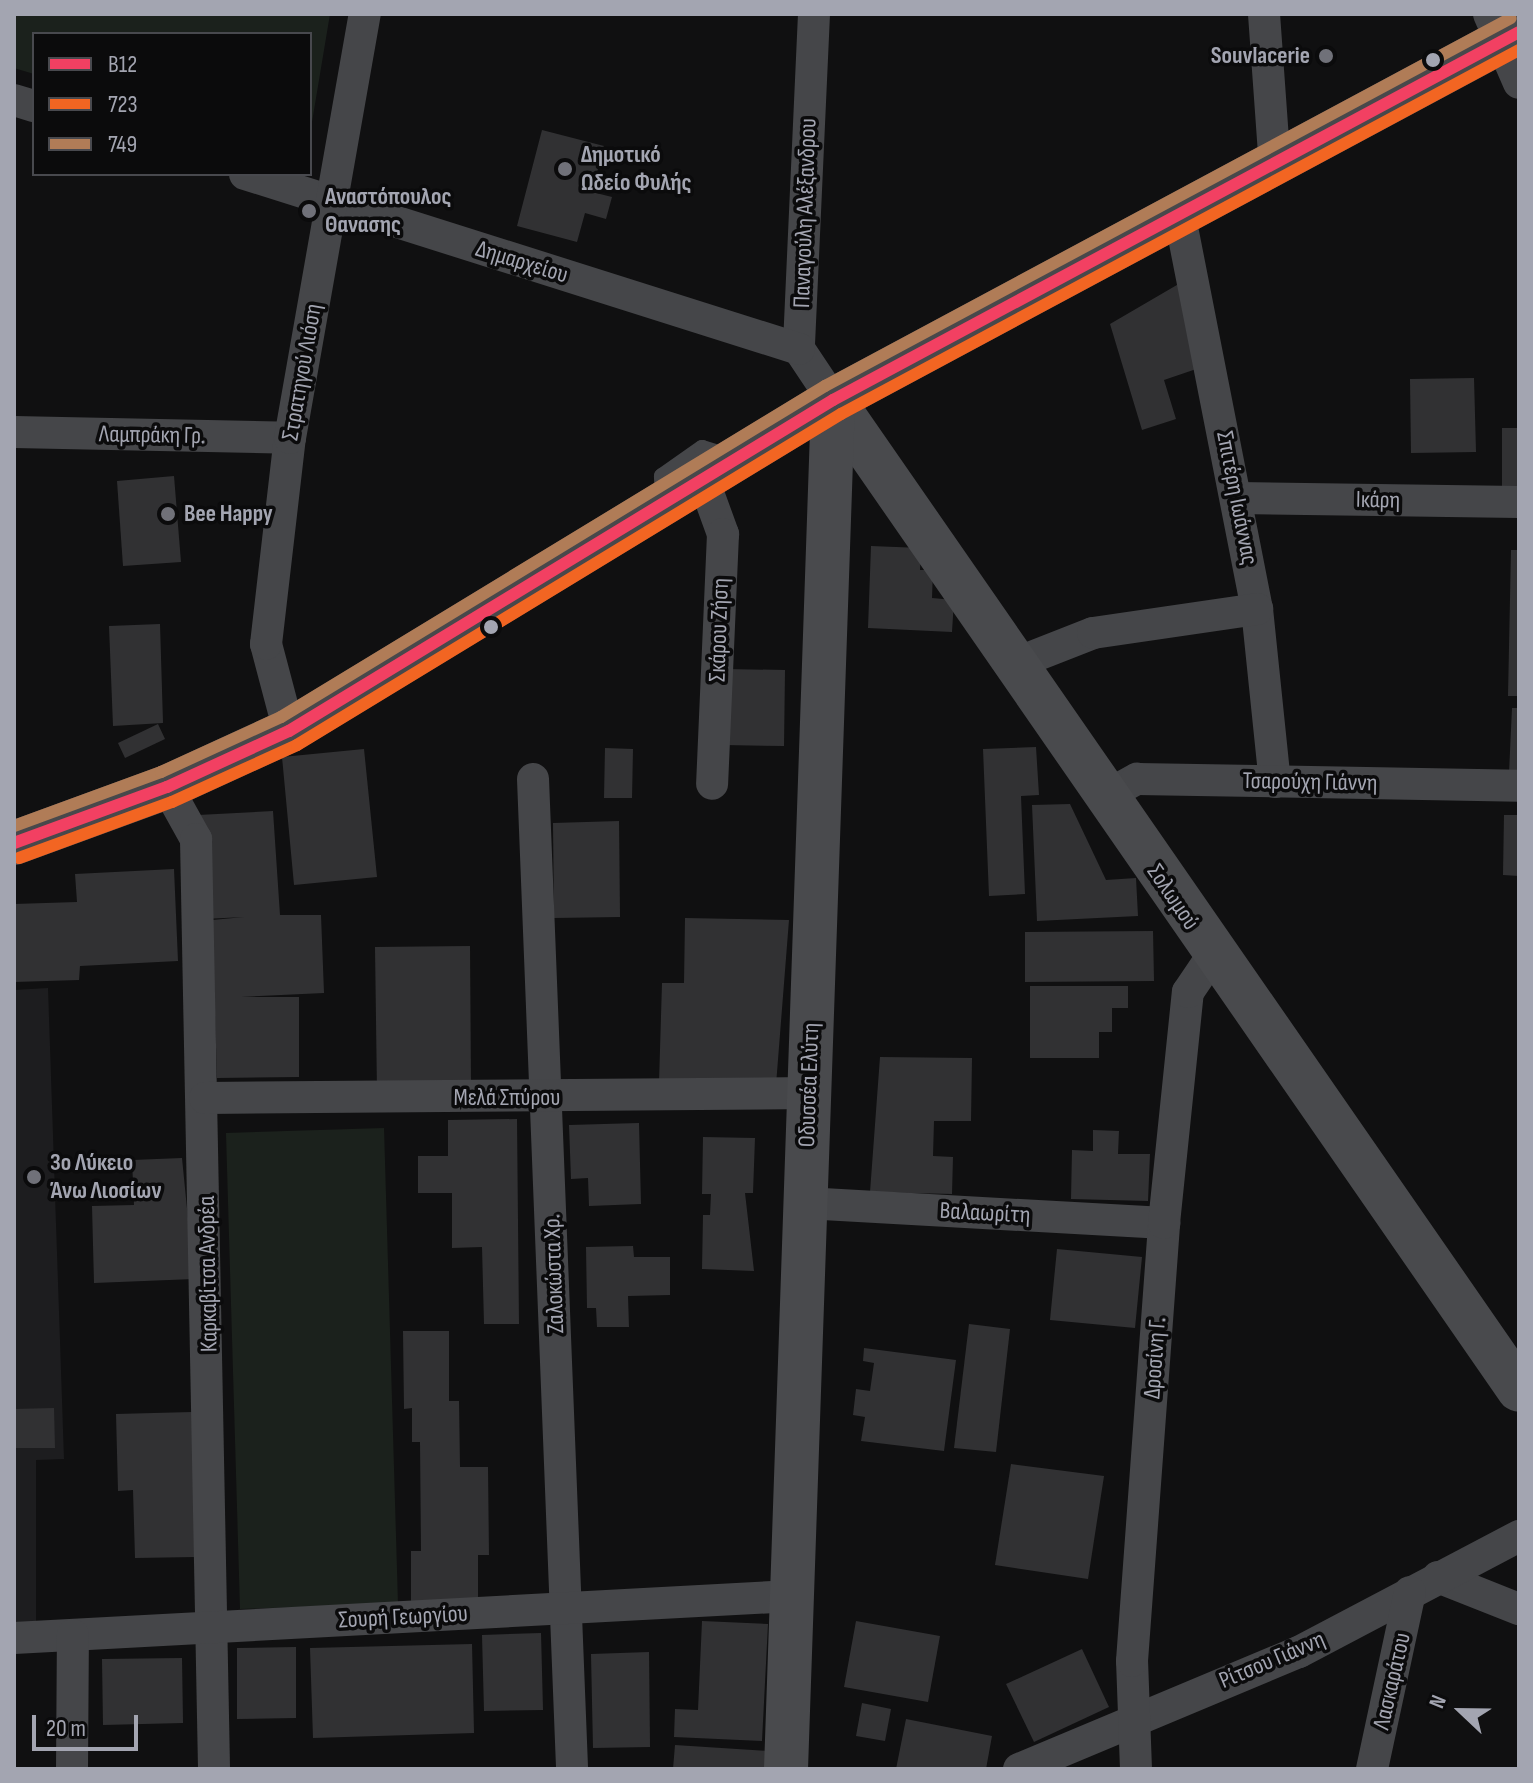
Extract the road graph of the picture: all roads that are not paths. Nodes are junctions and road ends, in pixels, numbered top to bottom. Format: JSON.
{"nodes":[{"id":1,"x":365,"y":14,"type":"edge"},
{"id":2,"x":814,"y":14,"type":"edge"},
{"id":3,"x":1264,"y":14,"type":"edge"},
{"id":4,"x":1502,"y":30,"type":"edge"},
{"id":5,"x":1519,"y":83,"type":"edge"},
{"id":6,"x":1275,"y":166,"type":"junction"},
{"id":7,"x":251,"y":176,"type":"edge"},
{"id":8,"x":331,"y":202,"type":"junction"},
{"id":9,"x":1180,"y":217,"type":"junction"},
{"id":10,"x":799,"y":349,"type":"junction"},
{"id":11,"x":833,"y":400,"type":"junction"},
{"id":12,"x":14,"y":432,"type":"edge"},
{"id":13,"x":290,"y":438,"type":"junction"},
{"id":14,"x":720,"y":469,"type":"junction"},
{"id":15,"x":1238,"y":498,"type":"junction"},
{"id":16,"x":1519,"y":502,"type":"edge"},
{"id":17,"x":1257,"y":609,"type":"junction"},
{"id":18,"x":1014,"y":664,"type":"junction"},
{"id":19,"x":289,"y":731,"type":"junction"},
{"id":20,"x":533,"y":779,"type":"dead end"},
{"id":21,"x":1275,"y":782,"type":"junction"},
{"id":22,"x":712,"y":784,"type":"dead end"},
{"id":23,"x":1519,"y":786,"type":"edge"},
{"id":24,"x":167,"y":787,"type":"junction"},
{"id":25,"x":1104,"y":797,"type":"junction"},
{"id":26,"x":14,"y":843,"type":"edge"},
{"id":27,"x":1213,"y":955,"type":"junction"},
{"id":28,"x":809,"y":1093,"type":"junction"},
{"id":29,"x":205,"y":1098,"type":"junction"},
{"id":30,"x":548,"y":1098,"type":"junction"},
{"id":31,"x":805,"y":1203,"type":"junction"},
{"id":32,"x":1164,"y":1223,"type":"junction"},
{"id":33,"x":1519,"y":1390,"type":"edge"},
{"id":34,"x":1519,"y":1536,"type":"edge"},
{"id":35,"x":1438,"y":1577,"type":"junction"},
{"id":36,"x":1410,"y":1592,"type":"junction"},
{"id":37,"x":792,"y":1596,"type":"junction"},
{"id":38,"x":1519,"y":1609,"type":"edge"},
{"id":39,"x":565,"y":1610,"type":"junction"},
{"id":40,"x":212,"y":1626,"type":"junction"},
{"id":41,"x":73,"y":1635,"type":"junction"},
{"id":42,"x":14,"y":1638,"type":"edge"},
{"id":43,"x":1134,"y":1717,"type":"junction"},
{"id":44,"x":72,"y":1769,"type":"edge"},
{"id":45,"x":214,"y":1769,"type":"edge"},
{"id":46,"x":572,"y":1769,"type":"edge"},
{"id":47,"x":786,"y":1769,"type":"edge"},
{"id":48,"x":1019,"y":1769,"type":"edge"},
{"id":49,"x":1136,"y":1769,"type":"edge"},
{"id":50,"x":1372,"y":1769,"type":"edge"}],
"edges":[{"from":1,"to":8,"type":"street","name":"Στρατηγού Λιόση"},
{"from":2,"to":10,"type":"street","name":"Παναγούλη Αλέξανδρου"},
{"from":3,"to":6,"type":"street"},
{"from":4,"to":5,"type":"street"},
{"from":4,"to":6,"type":"main road"},
{"from":6,"to":9,"type":"main road"},
{"from":7,"to":8,"type":"street","name":"Δημαρχείου"},
{"from":8,"to":10,"type":"street","name":"Δημαρχείου"},
{"from":8,"to":13,"type":"street","name":"Στρατηγού Λιόση"},
{"from":9,"to":11,"type":"main road"},
{"from":9,"to":15,"type":"street","name":"Σπιτέρη Ιωάννας"},
{"from":10,"to":11,"type":"street"},
{"from":11,"to":14,"type":"main road"},
{"from":11,"to":18,"type":"street","name":"Σολωμού"},
{"from":11,"to":28,"type":"street","name":"Οδυσσέα Ελύτη"},
{"from":12,"to":13,"type":"street","name":"Λαμπράκη Γρ."},
{"from":13,"to":19,"type":"street","name":"Στρατηγού Λιόση"},
{"from":14,"to":19,"type":"main road"},
{"from":14,"to":22,"type":"street","name":"Σκάρου Ζήση"},
{"from":15,"to":16,"type":"street","name":"Ικάρη"},
{"from":15,"to":17,"type":"street","name":"Σπιτέρη Ιωάννας"},
{"from":17,"to":18,"type":"street"},
{"from":17,"to":21,"type":"street","name":"Σπιτέρη Ιωάννας"},
{"from":18,"to":25,"type":"street","name":"Σολωμού"},
{"from":19,"to":24,"type":"main road"},
{"from":20,"to":30,"type":"street","name":"Ζαλοκώστα Χρ."},
{"from":21,"to":23,"type":"street","name":"Τσαρούχη Γιάννη"},
{"from":21,"to":25,"type":"street","name":"Τσαρούχη Γιάννη"},
{"from":24,"to":26,"type":"main road"},
{"from":24,"to":29,"type":"street","name":"Καρκαβίτσα Ανδρέα"},
{"from":25,"to":27,"type":"street","name":"Σολωμού"},
{"from":27,"to":32,"type":"street","name":"Δροσίνη Γ."},
{"from":27,"to":33,"type":"street","name":"Σολωμού"},
{"from":28,"to":30,"type":"street","name":"Μελά Σπύρου"},
{"from":28,"to":31,"type":"street","name":"Οδυσσέα Ελύτη"},
{"from":29,"to":30,"type":"street","name":"Μελά Σπύρου"},
{"from":29,"to":40,"type":"street","name":"Καρκαβίτσα Ανδρέα"},
{"from":30,"to":39,"type":"street","name":"Ζαλοκώστα Χρ."},
{"from":31,"to":32,"type":"street","name":"Βαλαωρίτη"},
{"from":31,"to":37,"type":"street","name":"Οδυσσέα Ελύτη"},
{"from":32,"to":43,"type":"street","name":"Δροσίνη Γ."},
{"from":34,"to":35,"type":"street","name":"Ρίτσου Γιάννη"},
{"from":35,"to":36,"type":"street","name":"Ρίτσου Γιάννη"},
{"from":35,"to":38,"type":"street"},
{"from":36,"to":43,"type":"street","name":"Ρίτσου Γιάννη"},
{"from":36,"to":50,"type":"street","name":"Λασκαράτου"},
{"from":37,"to":39,"type":"street","name":"Σουρή Γεωργίου"},
{"from":37,"to":47,"type":"street","name":"Οδυσσέα Ελύτη"},
{"from":39,"to":40,"type":"street","name":"Σουρή Γεωργίου"},
{"from":39,"to":46,"type":"street","name":"Ζαλοκώστα Χρ."},
{"from":40,"to":41,"type":"street","name":"Σουρή Γεωργίου"},
{"from":40,"to":45,"type":"street","name":"Καρκαβίτσα Ανδρέα"},
{"from":41,"to":42,"type":"street","name":"Σουρή Γεωργίου"},
{"from":41,"to":44,"type":"street"},
{"from":43,"to":48,"type":"street","name":"Ρίτσου Γιάννη"},
{"from":43,"to":49,"type":"street","name":"Δροσίνη Γ."}]}
